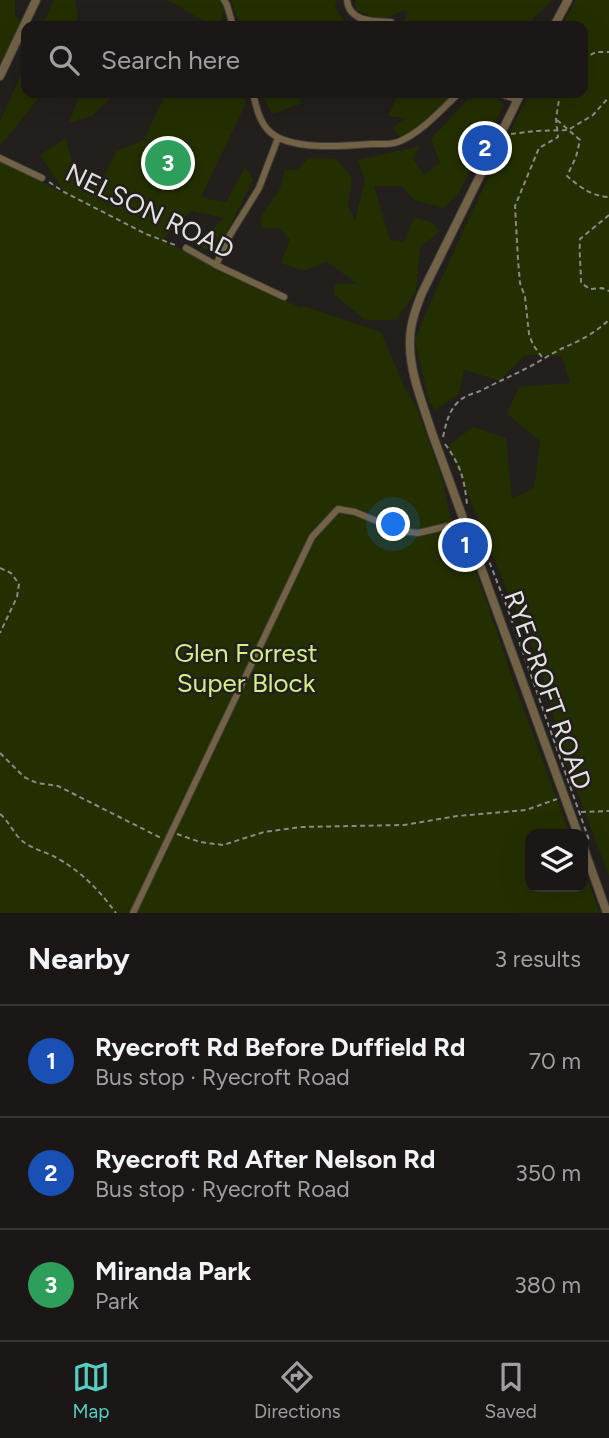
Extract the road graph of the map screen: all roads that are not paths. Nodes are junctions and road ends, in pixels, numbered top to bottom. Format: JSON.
{"nodes":[{"id":1,"x":36,"y":0,"type":"edge"},
{"id":2,"x":224,"y":0,"type":"edge"},
{"id":3,"x":347,"y":0,"type":"edge"},
{"id":4,"x":568,"y":0,"type":"edge"},
{"id":5,"x":26,"y":21,"type":"edge"},
{"id":6,"x":232,"y":21,"type":"edge"},
{"id":7,"x":370,"y":21,"type":"edge"},
{"id":8,"x":558,"y":21,"type":"edge"},
{"id":9,"x":21,"y":32,"type":"edge"},
{"id":10,"x":0,"y":76,"type":"edge"},
{"id":11,"x":255,"y":98,"type":"edge"},
{"id":12,"x":453,"y":98,"type":"edge"},
{"id":13,"x":519,"y":98,"type":"edge"},
{"id":14,"x":278,"y":138,"type":"junction"},
{"id":15,"x":0,"y":158,"type":"edge"},
{"id":16,"x":42,"y":178,"type":"road end"},
{"id":17,"x":186,"y":248,"type":"road end"},
{"id":18,"x":216,"y":265,"type":"junction"},
{"id":19,"x":284,"y":297,"type":"dead end"},
{"id":20,"x":468,"y":521,"type":"junction"},
{"id":21,"x":576,"y":829,"type":"edge"},
{"id":22,"x":588,"y":861,"type":"edge"},
{"id":23,"x":133,"y":913,"type":"edge"},
{"id":24,"x":607,"y":913,"type":"edge"}],
"edges":[{"from":1,"to":5,"type":"street"},
{"from":2,"to":6,"type":"street"},
{"from":3,"to":7,"type":"street"},
{"from":4,"to":8,"type":"street"},
{"from":9,"to":10,"type":"street"},
{"from":11,"to":14,"type":"street"},
{"from":12,"to":14,"type":"street"},
{"from":13,"to":20,"type":"street","name":"RYECROFT ROAD"},
{"from":14,"to":18,"type":"street"},
{"from":15,"to":16,"type":"street","name":"NELSON ROAD"},
{"from":17,"to":18,"type":"street","name":"NELSON ROAD"},
{"from":18,"to":19,"type":"street","name":"NELSON ROAD"},
{"from":20,"to":21,"type":"street","name":"RYECROFT ROAD"},
{"from":20,"to":23,"type":"street"},
{"from":22,"to":24,"type":"street"}]}
